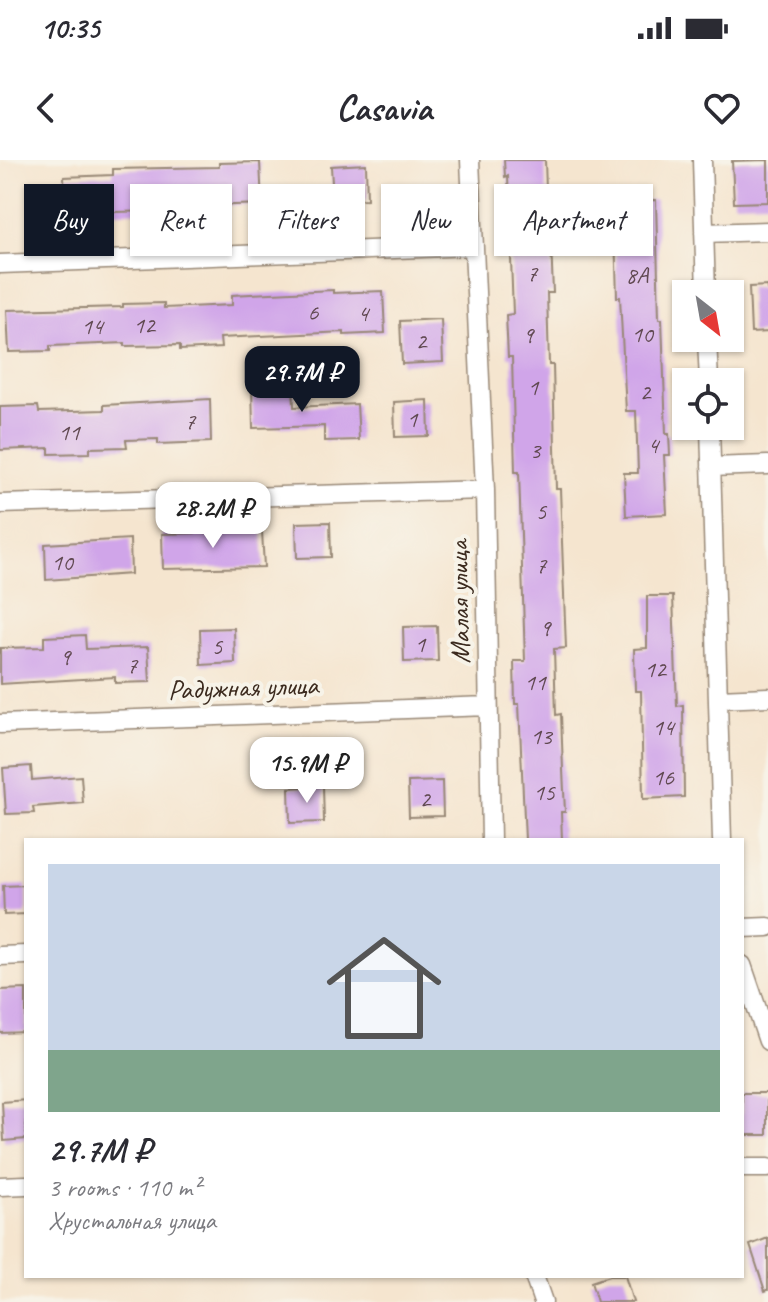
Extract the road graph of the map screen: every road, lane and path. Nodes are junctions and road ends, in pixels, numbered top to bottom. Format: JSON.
{"nodes":[{"id":1,"x":470,"y":160,"type":"edge"},
{"id":2,"x":702,"y":160,"type":"edge"},
{"id":3,"x":471,"y":184,"type":"edge"},
{"id":4,"x":768,"y":231,"type":"edge"},
{"id":5,"x":704,"y":233,"type":"junction"},
{"id":6,"x":381,"y":250,"type":"edge"},
{"id":7,"x":474,"y":256,"type":"edge"},
{"id":8,"x":0,"y":264,"type":"edge"},
{"id":9,"x":706,"y":280,"type":"edge"},
{"id":10,"x":710,"y":440,"type":"edge"},
{"id":11,"x":768,"y":465,"type":"edge"},
{"id":12,"x":711,"y":467,"type":"junction"},
{"id":13,"x":485,"y":490,"type":"junction"},
{"id":14,"x":0,"y":504,"type":"edge"},
{"id":15,"x":768,"y":697,"type":"edge"},
{"id":16,"x":718,"y":699,"type":"junction"},
{"id":17,"x":488,"y":706,"type":"junction"},
{"id":18,"x":0,"y":724,"type":"edge"},
{"id":19,"x":491,"y":838,"type":"edge"},
{"id":20,"x":722,"y":838,"type":"edge"},
{"id":21,"x":768,"y":927,"type":"edge"},
{"id":22,"x":744,"y":928,"type":"edge"},
{"id":23,"x":24,"y":955,"type":"edge"},
{"id":24,"x":0,"y":956,"type":"edge"},
{"id":25,"x":744,"y":971,"type":"edge"},
{"id":26,"x":768,"y":1041,"type":"edge"},
{"id":27,"x":744,"y":1168,"type":"edge"},
{"id":28,"x":768,"y":1168,"type":"edge"},
{"id":29,"x":24,"y":1185,"type":"edge"},
{"id":30,"x":0,"y":1186,"type":"edge"},
{"id":31,"x":535,"y":1278,"type":"edge"},
{"id":32,"x":543,"y":1302,"type":"edge"}],
"edges":[{"from":1,"to":3,"type":"street","name":"Малая улица"},
{"from":2,"to":5,"type":"street"},
{"from":4,"to":5,"type":"street"},
{"from":5,"to":9,"type":"street"},
{"from":6,"to":8,"type":"street"},
{"from":7,"to":13,"type":"street","name":"Малая улица"},
{"from":10,"to":12,"type":"street"},
{"from":11,"to":12,"type":"street"},
{"from":12,"to":16,"type":"street"},
{"from":13,"to":14,"type":"street"},
{"from":13,"to":17,"type":"street","name":"Малая улица"},
{"from":15,"to":16,"type":"street"},
{"from":16,"to":20,"type":"street"},
{"from":17,"to":18,"type":"street","name":"Радужная улица"},
{"from":17,"to":19,"type":"street","name":"Малая улица"},
{"from":21,"to":22,"type":"street"},
{"from":23,"to":24,"type":"street"},
{"from":25,"to":26,"type":"street"},
{"from":27,"to":28,"type":"street"},
{"from":29,"to":30,"type":"street"},
{"from":31,"to":32,"type":"street"}]}
